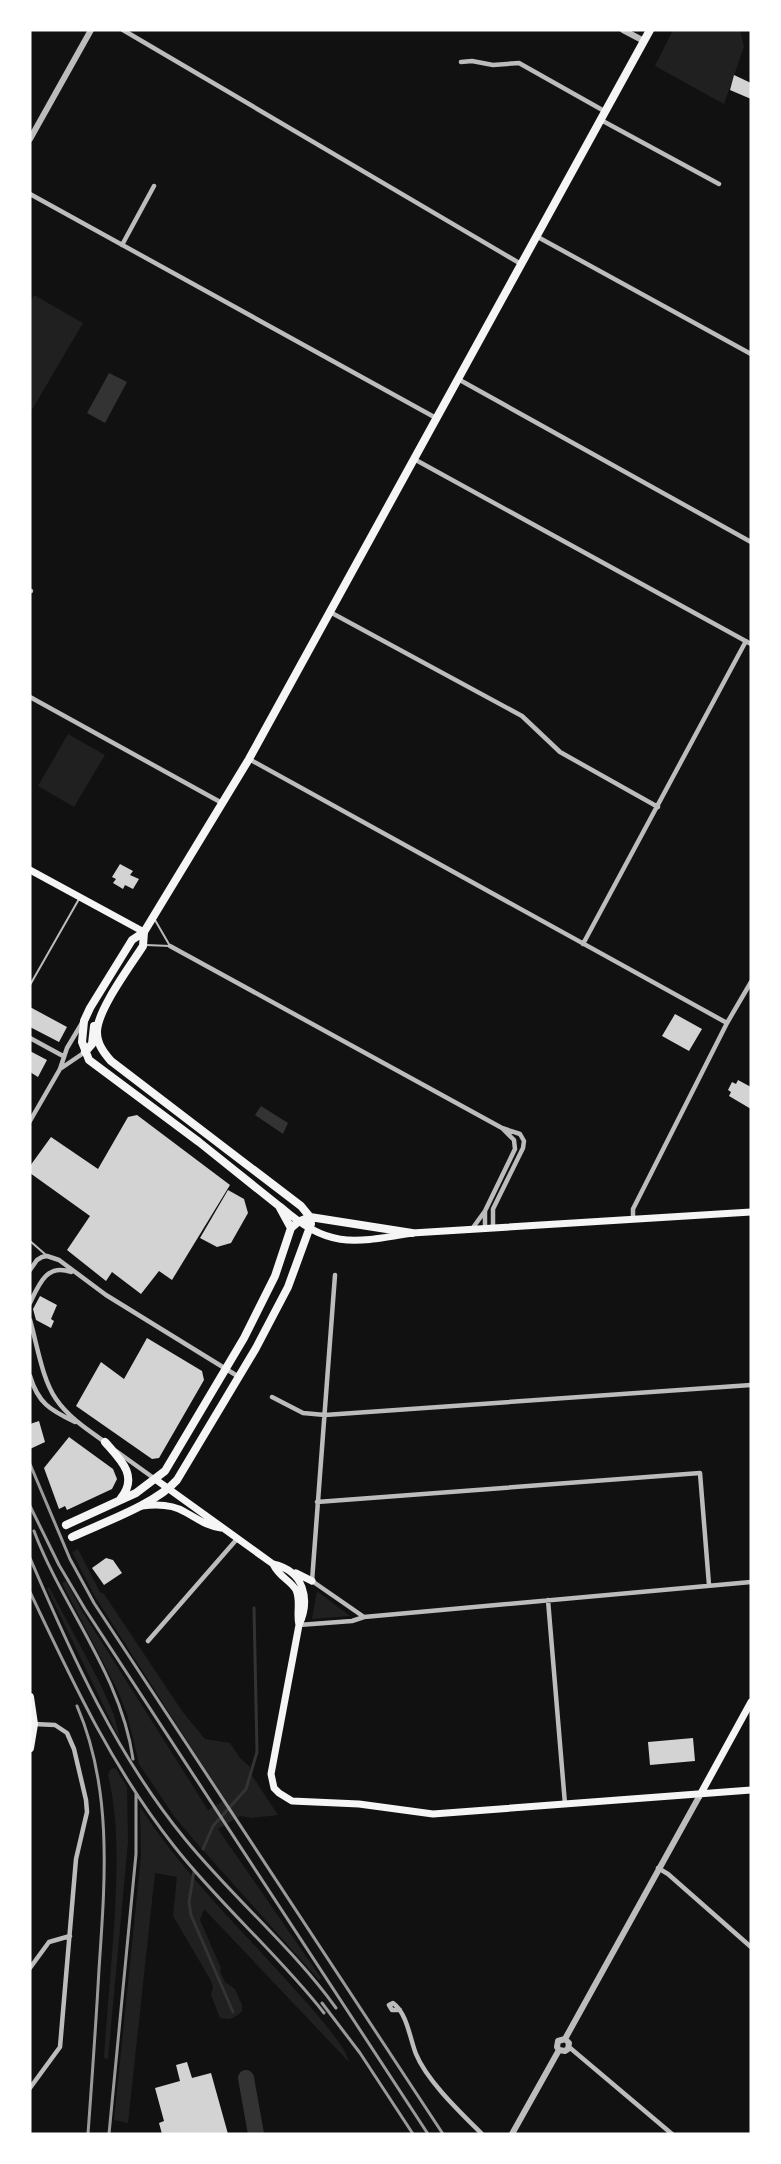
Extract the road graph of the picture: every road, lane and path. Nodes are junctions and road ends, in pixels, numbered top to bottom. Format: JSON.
{"nodes":[{"id":1,"x":92,"y":30,"type":"edge"},
{"id":2,"x":123,"y":30,"type":"edge"},
{"id":3,"x":623,"y":30,"type":"edge"},
{"id":4,"x":650,"y":30,"type":"edge"},
{"id":5,"x":644,"y":41,"type":"junction"},
{"id":6,"x":461,"y":62,"type":"dead end"},
{"id":7,"x":606,"y":112,"type":"junction"},
{"id":8,"x":601,"y":120,"type":"junction"},
{"id":9,"x":30,"y":139,"type":"edge"},
{"id":10,"x":719,"y":184,"type":"dead end"},
{"id":11,"x":154,"y":186,"type":"dead end"},
{"id":12,"x":30,"y":194,"type":"edge"},
{"id":13,"x":536,"y":236,"type":"junction"},
{"id":14,"x":122,"y":245,"type":"junction"},
{"id":15,"x":521,"y":264,"type":"junction"},
{"id":16,"x":751,"y":354,"type":"edge"},
{"id":17,"x":458,"y":380,"type":"junction"},
{"id":18,"x":436,"y":418,"type":"junction"},
{"id":19,"x":414,"y":459,"type":"junction"},
{"id":20,"x":751,"y":542,"type":"edge"},
{"id":21,"x":330,"y":612,"type":"junction"},
{"id":22,"x":749,"y":643,"type":"edge"},
{"id":23,"x":30,"y":697,"type":"edge"},
{"id":24,"x":249,"y":759,"type":"junction"},
{"id":25,"x":223,"y":804,"type":"junction"},
{"id":26,"x":658,"y":807,"type":"junction"},
{"id":27,"x":30,"y":870,"type":"edge"},
{"id":28,"x":80,"y":897,"type":"junction"},
{"id":29,"x":154,"y":916,"type":"junction"},
{"id":30,"x":144,"y":932,"type":"junction"},
{"id":31,"x":583,"y":944,"type":"junction"},
{"id":32,"x":143,"y":946,"type":"junction"},
{"id":33,"x":170,"y":946,"type":"junction"},
{"id":34,"x":751,"y":982,"type":"edge"},
{"id":35,"x":30,"y":985,"type":"edge"},
{"id":36,"x":105,"y":1007,"type":"junction"},
{"id":37,"x":84,"y":1021,"type":"junction"},
{"id":38,"x":727,"y":1023,"type":"junction"},
{"id":39,"x":30,"y":1038,"type":"edge"},
{"id":40,"x":85,"y":1052,"type":"junction"},
{"id":41,"x":63,"y":1056,"type":"junction"},
{"id":42,"x":60,"y":1069,"type":"junction"},
{"id":43,"x":30,"y":1121,"type":"edge"},
{"id":44,"x":502,"y":1128,"type":"junction"},
{"id":45,"x":279,"y":1206,"type":"junction"},
{"id":46,"x":301,"y":1206,"type":"junction"},
{"id":47,"x":485,"y":1211,"type":"junction"},
{"id":48,"x":751,"y":1212,"type":"edge"},
{"id":49,"x":310,"y":1217,"type":"junction"},
{"id":50,"x":633,"y":1218,"type":"junction"},
{"id":51,"x":327,"y":1219,"type":"junction"},
{"id":52,"x":298,"y":1222,"type":"junction"},
{"id":53,"x":291,"y":1228,"type":"junction"},
{"id":54,"x":489,"y":1229,"type":"junction"},
{"id":55,"x":310,"y":1230,"type":"junction"},
{"id":56,"x":471,"y":1230,"type":"junction"},
{"id":57,"x":412,"y":1233,"type":"junction"},
{"id":58,"x":30,"y":1241,"type":"edge"},
{"id":59,"x":47,"y":1256,"type":"junction"},
{"id":60,"x":30,"y":1270,"type":"edge"},
{"id":61,"x":76,"y":1274,"type":"junction"},
{"id":62,"x":335,"y":1275,"type":"dead end"},
{"id":63,"x":30,"y":1303,"type":"edge"},
{"id":64,"x":30,"y":1320,"type":"edge"},
{"id":65,"x":225,"y":1369,"type":"junction"},
{"id":66,"x":30,"y":1376,"type":"edge"},
{"id":67,"x":239,"y":1377,"type":"junction"},
{"id":68,"x":751,"y":1385,"type":"edge"},
{"id":69,"x":272,"y":1396,"type":"dead end"},
{"id":70,"x":325,"y":1415,"type":"junction"},
{"id":71,"x":80,"y":1424,"type":"junction"},
{"id":72,"x":105,"y":1442,"type":"junction"},
{"id":73,"x":155,"y":1479,"type":"junction"},
{"id":74,"x":169,"y":1488,"type":"junction"},
{"id":75,"x":118,"y":1502,"type":"junction"},
{"id":76,"x":317,"y":1502,"type":"junction"},
{"id":77,"x":135,"y":1507,"type":"junction"},
{"id":78,"x":66,"y":1525,"type":"dead end"},
{"id":79,"x":224,"y":1528,"type":"junction"},
{"id":80,"x":72,"y":1537,"type":"dead end"},
{"id":81,"x":237,"y":1539,"type":"junction"},
{"id":82,"x":273,"y":1564,"type":"junction"},
{"id":83,"x":290,"y":1572,"type":"junction"},
{"id":84,"x":312,"y":1581,"type":"junction"},
{"id":85,"x":751,"y":1581,"type":"edge"},
{"id":86,"x":709,"y":1585,"type":"junction"},
{"id":87,"x":548,"y":1600,"type":"junction"},
{"id":88,"x":364,"y":1617,"type":"junction"},
{"id":89,"x":299,"y":1626,"type":"junction"},
{"id":90,"x":148,"y":1641,"type":"dead end"},
{"id":91,"x":30,"y":1697,"type":"edge"},
{"id":92,"x":751,"y":1702,"type":"edge"},
{"id":93,"x":34,"y":1724,"type":"junction"},
{"id":94,"x":30,"y":1748,"type":"edge"},
{"id":95,"x":751,"y":1790,"type":"edge"},
{"id":96,"x":700,"y":1794,"type":"junction"},
{"id":97,"x":565,"y":1804,"type":"junction"},
{"id":98,"x":658,"y":1868,"type":"junction"},
{"id":99,"x":70,"y":1936,"type":"junction"},
{"id":100,"x":751,"y":1947,"type":"edge"},
{"id":101,"x":30,"y":1968,"type":"edge"},
{"id":102,"x":400,"y":2010,"type":"dead end"},
{"id":103,"x":565,"y":2039,"type":"junction"},
{"id":104,"x":569,"y":2047,"type":"junction"},
{"id":105,"x":559,"y":2050,"type":"junction"},
{"id":106,"x":31,"y":2084,"type":"edge"},
{"id":107,"x":482,"y":2134,"type":"edge"},
{"id":108,"x":512,"y":2134,"type":"edge"},
{"id":109,"x":672,"y":2134,"type":"edge"}],
"edges":[{"from":1,"to":9,"type":"street"},
{"from":2,"to":15,"type":"street"},
{"from":3,"to":5,"type":"street"},
{"from":4,"to":5,"type":"main road"},
{"from":5,"to":7,"type":"main road"},
{"from":6,"to":7,"type":"street"},
{"from":7,"to":8,"type":"main road"},
{"from":8,"to":10,"type":"street"},
{"from":8,"to":13,"type":"main road"},
{"from":11,"to":14,"type":"street"},
{"from":12,"to":14,"type":"street"},
{"from":13,"to":15,"type":"main road"},
{"from":13,"to":16,"type":"street"},
{"from":14,"to":18,"type":"street"},
{"from":15,"to":17,"type":"main road"},
{"from":17,"to":18,"type":"main road"},
{"from":17,"to":20,"type":"street"},
{"from":18,"to":19,"type":"main road"},
{"from":19,"to":21,"type":"main road"},
{"from":19,"to":22,"type":"street"},
{"from":21,"to":24,"type":"main road"},
{"from":21,"to":26,"type":"street"},
{"from":22,"to":26,"type":"street"},
{"from":23,"to":25,"type":"street"},
{"from":24,"to":25,"type":"main road"},
{"from":24,"to":31,"type":"street"},
{"from":25,"to":29,"type":"main road"},
{"from":26,"to":31,"type":"street"},
{"from":27,"to":28,"type":"main road"},
{"from":28,"to":30,"type":"main road"},
{"from":28,"to":35,"type":"lane"},
{"from":29,"to":30,"type":"main road"},
{"from":29,"to":33,"type":"lane"},
{"from":30,"to":32,"type":"main road"},
{"from":30,"to":37,"type":"main road"},
{"from":31,"to":38,"type":"street"},
{"from":32,"to":33,"type":"lane"},
{"from":32,"to":36,"type":"main road"},
{"from":33,"to":44,"type":"street"},
{"from":34,"to":38,"type":"street"},
{"from":36,"to":40,"type":"main road"},
{"from":36,"to":46,"type":"main road"},
{"from":37,"to":40,"type":"main road"},
{"from":37,"to":41,"type":"street"},
{"from":38,"to":50,"type":"street"},
{"from":39,"to":41,"type":"street"},
{"from":40,"to":42,"type":"street"},
{"from":40,"to":45,"type":"main road"},
{"from":41,"to":42,"type":"street"},
{"from":42,"to":43,"type":"street"},
{"from":44,"to":47,"type":"street"},
{"from":44,"to":54,"type":"street"},
{"from":45,"to":52,"type":"main road"},
{"from":45,"to":53,"type":"main road"},
{"from":46,"to":49,"type":"main road"},
{"from":46,"to":51,"type":"main road"},
{"from":47,"to":54,"type":"street"},
{"from":47,"to":56,"type":"street"},
{"from":48,"to":50,"type":"main road"},
{"from":49,"to":51,"type":"main road"},
{"from":49,"to":52,"type":"main road"},
{"from":49,"to":55,"type":"main road"},
{"from":50,"to":54,"type":"main road"},
{"from":51,"to":57,"type":"main road"},
{"from":52,"to":53,"type":"main road"},
{"from":52,"to":55,"type":"main road"},
{"from":53,"to":65,"type":"main road"},
{"from":54,"to":56,"type":"main road"},
{"from":55,"to":57,"type":"main road"},
{"from":55,"to":67,"type":"main road"},
{"from":56,"to":57,"type":"main road"},
{"from":58,"to":59,"type":"lane"},
{"from":59,"to":60,"type":"street"},
{"from":59,"to":61,"type":"street"},
{"from":61,"to":63,"type":"street"},
{"from":61,"to":65,"type":"street"},
{"from":62,"to":70,"type":"street"},
{"from":64,"to":71,"type":"street"},
{"from":65,"to":67,"type":"street"},
{"from":65,"to":73,"type":"main road"},
{"from":66,"to":71,"type":"street"},
{"from":67,"to":74,"type":"main road"},
{"from":68,"to":70,"type":"street"},
{"from":69,"to":70,"type":"street"},
{"from":70,"to":76,"type":"street"},
{"from":71,"to":72,"type":"street"},
{"from":72,"to":73,"type":"street"},
{"from":72,"to":75,"type":"main road"},
{"from":73,"to":74,"type":"main road"},
{"from":73,"to":75,"type":"main road"},
{"from":74,"to":77,"type":"main road"},
{"from":74,"to":79,"type":"main road"},
{"from":75,"to":78,"type":"main road"},
{"from":76,"to":84,"type":"street"},
{"from":76,"to":86,"type":"street"},
{"from":77,"to":79,"type":"main road"},
{"from":77,"to":80,"type":"main road"},
{"from":79,"to":81,"type":"main road"},
{"from":81,"to":82,"type":"main road"},
{"from":81,"to":90,"type":"street"},
{"from":82,"to":83,"type":"main road"},
{"from":82,"to":89,"type":"main road"},
{"from":83,"to":84,"type":"main road"},
{"from":83,"to":89,"type":"main road"},
{"from":84,"to":88,"type":"street"},
{"from":85,"to":86,"type":"street"},
{"from":86,"to":87,"type":"street"},
{"from":87,"to":88,"type":"street"},
{"from":87,"to":97,"type":"street"},
{"from":88,"to":89,"type":"street"},
{"from":89,"to":97,"type":"main road"},
{"from":91,"to":93,"type":"main road"},
{"from":92,"to":96,"type":"main road"},
{"from":93,"to":94,"type":"main road"},
{"from":93,"to":99,"type":"street"},
{"from":95,"to":96,"type":"main road"},
{"from":96,"to":97,"type":"main road"},
{"from":96,"to":98,"type":"street"},
{"from":98,"to":100,"type":"street"},
{"from":98,"to":103,"type":"street"},
{"from":99,"to":101,"type":"street"},
{"from":99,"to":106,"type":"street"},
{"from":102,"to":107,"type":"street"},
{"from":103,"to":104,"type":"street"},
{"from":103,"to":105,"type":"street"},
{"from":104,"to":105,"type":"street"},
{"from":104,"to":109,"type":"street"},
{"from":105,"to":108,"type":"street"}]}
